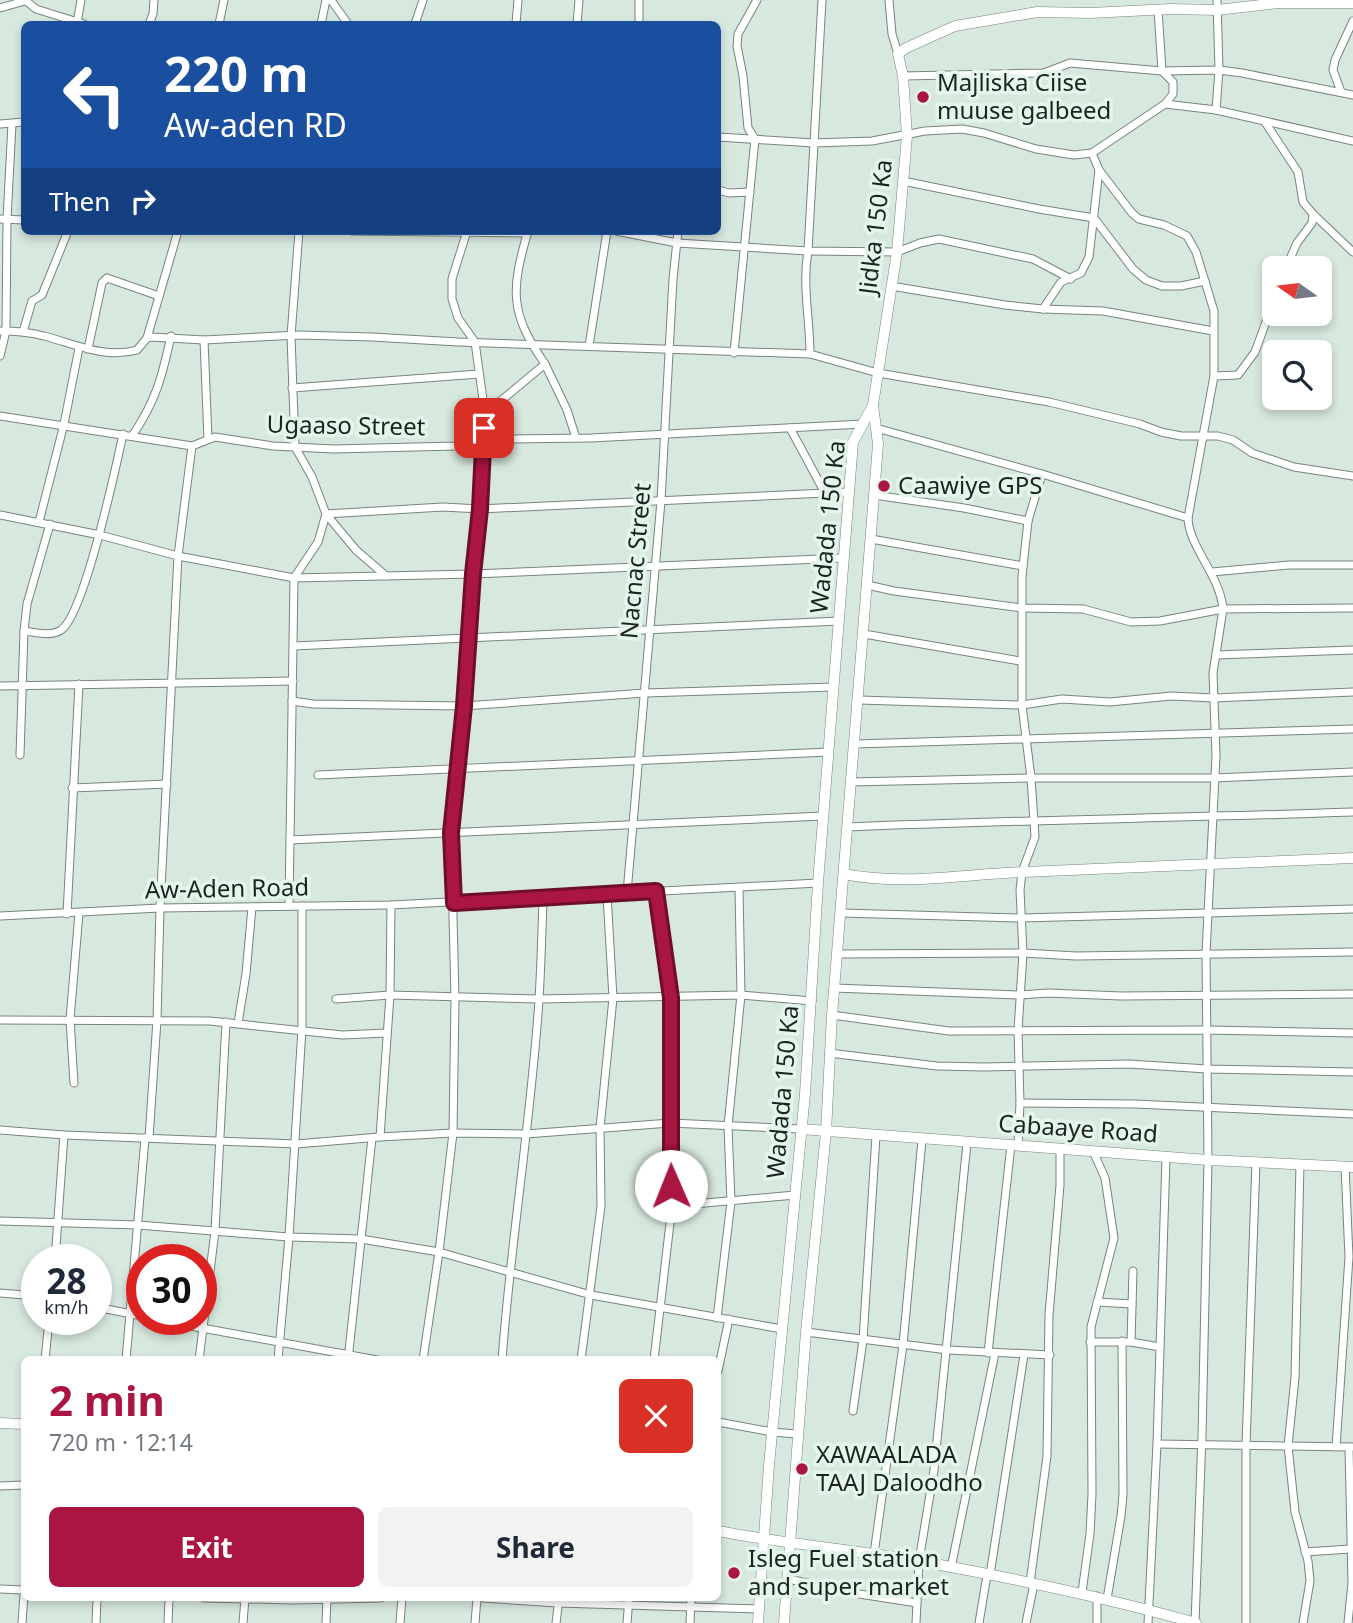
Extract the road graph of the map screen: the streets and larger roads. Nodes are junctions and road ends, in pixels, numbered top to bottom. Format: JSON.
{"nodes":[{"id":1,"x":81,"y":0,"type":"edge"},
{"id":2,"x":153,"y":0,"type":"edge"},
{"id":3,"x":224,"y":0,"type":"edge"},
{"id":4,"x":328,"y":0,"type":"edge"},
{"id":5,"x":423,"y":0,"type":"edge"},
{"id":6,"x":519,"y":0,"type":"edge"},
{"id":7,"x":579,"y":0,"type":"edge"},
{"id":8,"x":639,"y":0,"type":"edge"},
{"id":9,"x":757,"y":0,"type":"edge"},
{"id":10,"x":822,"y":0,"type":"edge"},
{"id":11,"x":889,"y":0,"type":"edge"},
{"id":12,"x":25,"y":1,"type":"edge"},
{"id":13,"x":1278,"y":2,"type":"edge"},
{"id":14,"x":1353,"y":3,"type":"edge"},
{"id":15,"x":1217,"y":5,"type":"edge"},
{"id":16,"x":0,"y":8,"type":"edge"},
{"id":17,"x":1158,"y":10,"type":"junction"},
{"id":18,"x":72,"y":21,"type":"edge"},
{"id":19,"x":81,"y":21,"type":"edge"},
{"id":20,"x":150,"y":21,"type":"edge"},
{"id":21,"x":220,"y":21,"type":"edge"},
{"id":22,"x":322,"y":21,"type":"edge"},
{"id":23,"x":346,"y":21,"type":"edge"},
{"id":24,"x":416,"y":21,"type":"edge"},
{"id":25,"x":516,"y":21,"type":"edge"},
{"id":26,"x":577,"y":21,"type":"edge"},
{"id":27,"x":639,"y":21,"type":"edge"},
{"id":28,"x":1353,"y":21,"type":"edge"},
{"id":29,"x":898,"y":54,"type":"junction"},
{"id":30,"x":1219,"y":70,"type":"junction"},
{"id":31,"x":1161,"y":71,"type":"junction"},
{"id":32,"x":903,"y":76,"type":"junction"},
{"id":33,"x":1341,"y":92,"type":"junction"},
{"id":34,"x":1353,"y":94,"type":"edge"},
{"id":35,"x":1166,"y":104,"type":"junction"},
{"id":36,"x":1216,"y":110,"type":"junction"},
{"id":37,"x":21,"y":122,"type":"edge"},
{"id":38,"x":1265,"y":122,"type":"junction"},
{"id":39,"x":0,"y":124,"type":"edge"},
{"id":40,"x":12,"y":124,"type":"junction"},
{"id":41,"x":908,"y":136,"type":"junction"},
{"id":42,"x":721,"y":137,"type":"edge"},
{"id":43,"x":755,"y":139,"type":"junction"},
{"id":44,"x":1353,"y":141,"type":"edge"},
{"id":45,"x":814,"y":143,"type":"junction"},
{"id":46,"x":1093,"y":153,"type":"junction"},
{"id":47,"x":1100,"y":170,"type":"junction"},
{"id":48,"x":903,"y":181,"type":"junction"},
{"id":49,"x":721,"y":191,"type":"edge"},
{"id":50,"x":750,"y":192,"type":"junction"},
{"id":51,"x":1313,"y":214,"type":"junction"},
{"id":52,"x":1094,"y":218,"type":"junction"},
{"id":53,"x":4,"y":219,"type":"edge"},
{"id":54,"x":66,"y":235,"type":"edge"},
{"id":55,"x":177,"y":235,"type":"edge"},
{"id":56,"x":299,"y":235,"type":"edge"},
{"id":57,"x":466,"y":235,"type":"edge"},
{"id":58,"x":527,"y":235,"type":"edge"},
{"id":59,"x":606,"y":235,"type":"edge"},
{"id":60,"x":637,"y":235,"type":"edge"},
{"id":61,"x":678,"y":235,"type":"edge"},
{"id":62,"x":677,"y":243,"type":"junction"},
{"id":63,"x":745,"y":246,"type":"junction"},
{"id":64,"x":1352,"y":250,"type":"edge"},
{"id":65,"x":808,"y":251,"type":"junction"},
{"id":66,"x":897,"y":252,"type":"junction"},
{"id":67,"x":1291,"y":256,"type":"edge"},
{"id":68,"x":1070,"y":279,"type":"junction"},
{"id":69,"x":1205,"y":281,"type":"junction"},
{"id":70,"x":891,"y":286,"type":"junction"},
{"id":71,"x":159,"y":296,"type":"junction"},
{"id":72,"x":1043,"y":309,"type":"junction"},
{"id":73,"x":1264,"y":326,"type":"edge"},
{"id":74,"x":3,"y":331,"type":"edge"},
{"id":75,"x":1213,"y":331,"type":"junction"},
{"id":76,"x":23,"y":332,"type":"junction"},
{"id":77,"x":291,"y":335,"type":"junction"},
{"id":78,"x":171,"y":337,"type":"junction"},
{"id":79,"x":147,"y":338,"type":"junction"},
{"id":80,"x":204,"y":340,"type":"junction"},
{"id":81,"x":475,"y":342,"type":"junction"},
{"id":82,"x":531,"y":344,"type":"junction"},
{"id":83,"x":589,"y":346,"type":"junction"},
{"id":84,"x":79,"y":348,"type":"junction"},
{"id":85,"x":88,"y":349,"type":"junction"},
{"id":86,"x":671,"y":351,"type":"junction"},
{"id":87,"x":734,"y":353,"type":"junction"},
{"id":88,"x":810,"y":355,"type":"junction"},
{"id":89,"x":0,"y":356,"type":"edge"},
{"id":90,"x":545,"y":364,"type":"junction"},
{"id":91,"x":878,"y":373,"type":"junction"},
{"id":92,"x":479,"y":374,"type":"junction"},
{"id":93,"x":1214,"y":376,"type":"junction"},
{"id":94,"x":292,"y":388,"type":"junction"},
{"id":95,"x":873,"y":405,"type":"junction"},
{"id":96,"x":485,"y":414,"type":"junction"},
{"id":97,"x":0,"y":416,"type":"edge"},
{"id":98,"x":64,"y":424,"type":"junction"},
{"id":99,"x":863,"y":424,"type":"junction"},
{"id":100,"x":790,"y":428,"type":"junction"},
{"id":101,"x":876,"y":428,"type":"junction"},
{"id":102,"x":123,"y":434,"type":"junction"},
{"id":103,"x":665,"y":435,"type":"junction"},
{"id":104,"x":1203,"y":435,"type":"junction"},
{"id":105,"x":132,"y":436,"type":"junction"},
{"id":106,"x":576,"y":438,"type":"junction"},
{"id":107,"x":208,"y":439,"type":"junction"},
{"id":108,"x":483,"y":443,"type":"junction"},
{"id":109,"x":192,"y":446,"type":"junction"},
{"id":110,"x":295,"y":447,"type":"junction"},
{"id":111,"x":1042,"y":474,"type":"junction"},
{"id":112,"x":1353,"y":476,"type":"edge"},
{"id":113,"x":848,"y":492,"type":"junction"},
{"id":114,"x":825,"y":493,"type":"junction"},
{"id":115,"x":874,"y":495,"type":"junction"},
{"id":116,"x":661,"y":501,"type":"junction"},
{"id":117,"x":480,"y":509,"type":"junction"},
{"id":118,"x":326,"y":514,"type":"junction"},
{"id":119,"x":0,"y":515,"type":"edge"},
{"id":120,"x":1188,"y":518,"type":"junction"},
{"id":121,"x":1028,"y":521,"type":"junction"},
{"id":122,"x":39,"y":522,"type":"junction"},
{"id":123,"x":50,"y":524,"type":"junction"},
{"id":124,"x":100,"y":535,"type":"junction"},
{"id":125,"x":871,"y":539,"type":"junction"},
{"id":126,"x":178,"y":556,"type":"junction"},
{"id":127,"x":843,"y":558,"type":"junction"},
{"id":128,"x":1353,"y":565,"type":"edge"},
{"id":129,"x":655,"y":566,"type":"junction"},
{"id":130,"x":1023,"y":566,"type":"junction"},
{"id":131,"x":1212,"y":572,"type":"junction"},
{"id":132,"x":473,"y":574,"type":"junction"},
{"id":133,"x":387,"y":576,"type":"junction"},
{"id":134,"x":294,"y":578,"type":"junction"},
{"id":135,"x":867,"y":585,"type":"junction"},
{"id":136,"x":1022,"y":608,"type":"junction"},
{"id":137,"x":1353,"y":608,"type":"edge"},
{"id":138,"x":1223,"y":609,"type":"junction"},
{"id":139,"x":840,"y":621,"type":"junction"},
{"id":140,"x":650,"y":630,"type":"junction"},
{"id":141,"x":24,"y":631,"type":"junction"},
{"id":142,"x":864,"y":634,"type":"junction"},
{"id":143,"x":469,"y":639,"type":"junction"},
{"id":144,"x":294,"y":646,"type":"junction"},
{"id":145,"x":1353,"y":650,"type":"edge"},
{"id":146,"x":1216,"y":655,"type":"junction"},
{"id":147,"x":1020,"y":661,"type":"junction"},
{"id":148,"x":172,"y":681,"type":"junction"},
{"id":149,"x":293,"y":681,"type":"junction"},
{"id":150,"x":22,"y":684,"type":"junction"},
{"id":151,"x":79,"y":684,"type":"junction"},
{"id":152,"x":0,"y":685,"type":"edge"},
{"id":153,"x":833,"y":687,"type":"junction"},
{"id":154,"x":1353,"y":692,"type":"edge"},
{"id":155,"x":645,"y":693,"type":"junction"},
{"id":156,"x":1214,"y":698,"type":"junction"},
{"id":157,"x":859,"y":699,"type":"junction"},
{"id":158,"x":292,"y":701,"type":"junction"},
{"id":159,"x":1022,"y":705,"type":"junction"},
{"id":160,"x":464,"y":706,"type":"junction"},
{"id":161,"x":1353,"y":729,"type":"edge"},
{"id":162,"x":1216,"y":732,"type":"junction"},
{"id":163,"x":1024,"y":739,"type":"junction"},
{"id":164,"x":855,"y":744,"type":"junction"},
{"id":165,"x":829,"y":752,"type":"junction"},
{"id":166,"x":20,"y":755,"type":"dead end"},
{"id":167,"x":639,"y":759,"type":"junction"},
{"id":168,"x":459,"y":768,"type":"junction"},
{"id":169,"x":1353,"y":772,"type":"edge"},
{"id":170,"x":318,"y":775,"type":"dead end"},
{"id":171,"x":1031,"y":778,"type":"junction"},
{"id":172,"x":1214,"y":778,"type":"junction"},
{"id":173,"x":851,"y":782,"type":"junction"},
{"id":174,"x":167,"y":784,"type":"junction"},
{"id":175,"x":72,"y":788,"type":"junction"},
{"id":176,"x":1353,"y":812,"type":"edge"},
{"id":177,"x":823,"y":816,"type":"junction"},
{"id":178,"x":1213,"y":817,"type":"junction"},
{"id":179,"x":1034,"y":819,"type":"junction"},
{"id":180,"x":633,"y":825,"type":"junction"},
{"id":181,"x":848,"y":827,"type":"junction"},
{"id":182,"x":451,"y":833,"type":"junction"},
{"id":183,"x":289,"y":840,"type":"junction"},
{"id":184,"x":1353,"y":858,"type":"edge"},
{"id":185,"x":1210,"y":864,"type":"junction"},
{"id":186,"x":1022,"y":872,"type":"junction"},
{"id":187,"x":844,"y":874,"type":"junction"},
{"id":188,"x":818,"y":883,"type":"junction"},
{"id":189,"x":739,"y":888,"type":"junction"},
{"id":190,"x":656,"y":891,"type":"junction"},
{"id":191,"x":627,"y":893,"type":"junction"},
{"id":192,"x":607,"y":895,"type":"junction"},
{"id":193,"x":543,"y":899,"type":"junction"},
{"id":194,"x":454,"y":903,"type":"junction"},
{"id":195,"x":391,"y":905,"type":"junction"},
{"id":196,"x":289,"y":906,"type":"junction"},
{"id":197,"x":302,"y":906,"type":"junction"},
{"id":198,"x":251,"y":907,"type":"junction"},
{"id":199,"x":160,"y":908,"type":"junction"},
{"id":200,"x":1353,"y":909,"type":"edge"},
{"id":201,"x":1209,"y":911,"type":"junction"},
{"id":202,"x":79,"y":913,"type":"junction"},
{"id":203,"x":842,"y":913,"type":"junction"},
{"id":204,"x":67,"y":914,"type":"junction"},
{"id":205,"x":0,"y":916,"type":"edge"},
{"id":206,"x":1021,"y":918,"type":"junction"},
{"id":207,"x":1353,"y":952,"type":"edge"},
{"id":208,"x":1023,"y":953,"type":"junction"},
{"id":209,"x":1206,"y":953,"type":"junction"},
{"id":210,"x":838,"y":954,"type":"junction"},
{"id":211,"x":834,"y":988,"type":"junction"},
{"id":212,"x":1206,"y":993,"type":"junction"},
{"id":213,"x":1353,"y":994,"type":"edge"},
{"id":214,"x":390,"y":995,"type":"junction"},
{"id":215,"x":741,"y":995,"type":"junction"},
{"id":216,"x":1020,"y":995,"type":"junction"},
{"id":217,"x":613,"y":998,"type":"junction"},
{"id":218,"x":671,"y":998,"type":"junction"},
{"id":219,"x":336,"y":999,"type":"dead end"},
{"id":220,"x":455,"y":999,"type":"junction"},
{"id":221,"x":539,"y":999,"type":"junction"},
{"id":222,"x":812,"y":1000,"type":"junction"},
{"id":223,"x":832,"y":1015,"type":"junction"},
{"id":224,"x":70,"y":1019,"type":"junction"},
{"id":225,"x":0,"y":1020,"type":"edge"},
{"id":226,"x":158,"y":1020,"type":"junction"},
{"id":227,"x":226,"y":1022,"type":"junction"},
{"id":228,"x":237,"y":1023,"type":"junction"},
{"id":229,"x":302,"y":1029,"type":"junction"},
{"id":230,"x":1018,"y":1030,"type":"junction"},
{"id":231,"x":1206,"y":1030,"type":"junction"},
{"id":232,"x":387,"y":1033,"type":"junction"},
{"id":233,"x":1353,"y":1033,"type":"edge"},
{"id":234,"x":829,"y":1054,"type":"junction"},
{"id":235,"x":1020,"y":1066,"type":"junction"},
{"id":236,"x":1207,"y":1069,"type":"junction"},
{"id":237,"x":1353,"y":1072,"type":"edge"},
{"id":238,"x":74,"y":1083,"type":"dead end"},
{"id":239,"x":1020,"y":1103,"type":"junction"},
{"id":240,"x":1207,"y":1106,"type":"junction"},
{"id":241,"x":1353,"y":1114,"type":"edge"},
{"id":242,"x":670,"y":1123,"type":"junction"},
{"id":243,"x":728,"y":1126,"type":"junction"},
{"id":244,"x":600,"y":1128,"type":"junction"},
{"id":245,"x":801,"y":1129,"type":"junction"},
{"id":246,"x":0,"y":1130,"type":"edge"},
{"id":247,"x":826,"y":1132,"type":"junction"},
{"id":248,"x":453,"y":1133,"type":"junction"},
{"id":249,"x":526,"y":1134,"type":"junction"},
{"id":250,"x":64,"y":1135,"type":"junction"},
{"id":251,"x":876,"y":1136,"type":"junction"},
{"id":252,"x":147,"y":1138,"type":"junction"},
{"id":253,"x":376,"y":1138,"type":"junction"},
{"id":254,"x":922,"y":1140,"type":"junction"},
{"id":255,"x":218,"y":1142,"type":"junction"},
{"id":256,"x":967,"y":1143,"type":"junction"},
{"id":257,"x":296,"y":1144,"type":"junction"},
{"id":258,"x":1015,"y":1146,"type":"junction"},
{"id":259,"x":1060,"y":1149,"type":"junction"},
{"id":260,"x":1093,"y":1152,"type":"junction"},
{"id":261,"x":1166,"y":1157,"type":"junction"},
{"id":262,"x":1208,"y":1160,"type":"junction"},
{"id":263,"x":1256,"y":1162,"type":"junction"},
{"id":264,"x":1300,"y":1164,"type":"junction"},
{"id":265,"x":1349,"y":1167,"type":"edge"},
{"id":266,"x":795,"y":1195,"type":"junction"},
{"id":267,"x":731,"y":1202,"type":"junction"},
{"id":268,"x":672,"y":1206,"type":"junction"},
{"id":269,"x":0,"y":1221,"type":"edge"},
{"id":270,"x":58,"y":1223,"type":"junction"},
{"id":271,"x":138,"y":1225,"type":"junction"},
{"id":272,"x":215,"y":1231,"type":"junction"},
{"id":273,"x":289,"y":1237,"type":"junction"},
{"id":274,"x":361,"y":1239,"type":"junction"},
{"id":275,"x":56,"y":1244,"type":"edge"},
{"id":276,"x":137,"y":1244,"type":"edge"},
{"id":277,"x":214,"y":1244,"type":"edge"},
{"id":278,"x":439,"y":1252,"type":"junction"},
{"id":279,"x":509,"y":1271,"type":"junction"},
{"id":280,"x":1133,"y":1271,"type":"dead end"},
{"id":281,"x":0,"y":1293,"type":"edge"},
{"id":282,"x":21,"y":1295,"type":"edge"},
{"id":283,"x":591,"y":1295,"type":"junction"},
{"id":284,"x":1097,"y":1302,"type":"junction"},
{"id":285,"x":1132,"y":1304,"type":"junction"},
{"id":286,"x":662,"y":1308,"type":"junction"},
{"id":287,"x":717,"y":1318,"type":"junction"},
{"id":288,"x":729,"y":1319,"type":"junction"},
{"id":289,"x":782,"y":1329,"type":"junction"},
{"id":290,"x":217,"y":1331,"type":"edge"},
{"id":291,"x":806,"y":1332,"type":"junction"},
{"id":292,"x":48,"y":1335,"type":"edge"},
{"id":293,"x":129,"y":1335,"type":"edge"},
{"id":294,"x":203,"y":1335,"type":"edge"},
{"id":295,"x":863,"y":1340,"type":"junction"},
{"id":296,"x":1122,"y":1341,"type":"junction"},
{"id":297,"x":280,"y":1342,"type":"junction"},
{"id":298,"x":1090,"y":1342,"type":"junction"},
{"id":299,"x":1131,"y":1342,"type":"junction"},
{"id":300,"x":904,"y":1345,"type":"junction"},
{"id":301,"x":1160,"y":1347,"type":"junction"},
{"id":302,"x":948,"y":1350,"type":"junction"},
{"id":303,"x":992,"y":1353,"type":"junction"},
{"id":304,"x":1024,"y":1355,"type":"junction"},
{"id":305,"x":1050,"y":1355,"type":"junction"},
{"id":306,"x":45,"y":1356,"type":"edge"},
{"id":307,"x":126,"y":1356,"type":"edge"},
{"id":308,"x":200,"y":1356,"type":"edge"},
{"id":309,"x":278,"y":1356,"type":"edge"},
{"id":310,"x":343,"y":1356,"type":"edge"},
{"id":311,"x":348,"y":1356,"type":"edge"},
{"id":312,"x":424,"y":1356,"type":"edge"},
{"id":313,"x":502,"y":1356,"type":"edge"},
{"id":314,"x":582,"y":1356,"type":"edge"},
{"id":315,"x":655,"y":1356,"type":"edge"},
{"id":316,"x":721,"y":1357,"type":"edge"},
{"id":317,"x":853,"y":1411,"type":"dead end"},
{"id":318,"x":0,"y":1423,"type":"edge"},
{"id":319,"x":721,"y":1423,"type":"edge"},
{"id":320,"x":21,"y":1424,"type":"edge"},
{"id":321,"x":772,"y":1433,"type":"junction"},
{"id":322,"x":797,"y":1434,"type":"junction"},
{"id":323,"x":1157,"y":1444,"type":"junction"},
{"id":324,"x":1202,"y":1444,"type":"junction"},
{"id":325,"x":1246,"y":1445,"type":"junction"},
{"id":326,"x":1287,"y":1446,"type":"junction"},
{"id":327,"x":1336,"y":1447,"type":"junction"},
{"id":328,"x":1351,"y":1447,"type":"edge"},
{"id":329,"x":21,"y":1485,"type":"edge"},
{"id":330,"x":0,"y":1486,"type":"edge"},
{"id":331,"x":721,"y":1532,"type":"edge"},
{"id":332,"x":764,"y":1539,"type":"junction"},
{"id":333,"x":791,"y":1544,"type":"junction"},
{"id":334,"x":1350,"y":1549,"type":"junction"},
{"id":335,"x":1305,"y":1552,"type":"junction"},
{"id":336,"x":874,"y":1554,"type":"junction"},
{"id":337,"x":919,"y":1561,"type":"junction"},
{"id":338,"x":951,"y":1568,"type":"junction"},
{"id":339,"x":988,"y":1575,"type":"junction"},
{"id":340,"x":788,"y":1579,"type":"junction"},
{"id":341,"x":1032,"y":1584,"type":"junction"},
{"id":342,"x":0,"y":1589,"type":"edge"},
{"id":343,"x":21,"y":1592,"type":"edge"},
{"id":344,"x":1082,"y":1592,"type":"junction"},
{"id":345,"x":1102,"y":1597,"type":"junction"},
{"id":346,"x":23,"y":1601,"type":"edge"},
{"id":347,"x":97,"y":1601,"type":"edge"},
{"id":348,"x":169,"y":1601,"type":"edge"},
{"id":349,"x":245,"y":1601,"type":"edge"},
{"id":350,"x":327,"y":1601,"type":"edge"},
{"id":351,"x":402,"y":1601,"type":"edge"},
{"id":352,"x":479,"y":1601,"type":"edge"},
{"id":353,"x":558,"y":1601,"type":"edge"},
{"id":354,"x":629,"y":1601,"type":"edge"},
{"id":355,"x":691,"y":1601,"type":"edge"},
{"id":356,"x":917,"y":1603,"type":"junction"},
{"id":357,"x":691,"y":1607,"type":"junction"},
{"id":358,"x":759,"y":1609,"type":"junction"},
{"id":359,"x":1148,"y":1609,"type":"junction"},
{"id":360,"x":22,"y":1623,"type":"edge"},
{"id":361,"x":96,"y":1623,"type":"edge"},
{"id":362,"x":168,"y":1623,"type":"edge"},
{"id":363,"x":243,"y":1623,"type":"edge"},
{"id":364,"x":326,"y":1623,"type":"edge"},
{"id":365,"x":400,"y":1623,"type":"edge"},
{"id":366,"x":475,"y":1623,"type":"edge"},
{"id":367,"x":556,"y":1623,"type":"edge"},
{"id":368,"x":627,"y":1623,"type":"edge"},
{"id":369,"x":690,"y":1623,"type":"edge"},
{"id":370,"x":758,"y":1623,"type":"edge"},
{"id":371,"x":784,"y":1623,"type":"edge"},
{"id":372,"x":916,"y":1623,"type":"edge"},
{"id":373,"x":979,"y":1623,"type":"edge"},
{"id":374,"x":1026,"y":1623,"type":"edge"},
{"id":375,"x":1097,"y":1623,"type":"edge"},
{"id":376,"x":1148,"y":1623,"type":"edge"},
{"id":377,"x":1195,"y":1623,"type":"edge"},
{"id":378,"x":1246,"y":1623,"type":"edge"},
{"id":379,"x":1303,"y":1623,"type":"edge"},
{"id":380,"x":1348,"y":1623,"type":"edge"}],
"edges":[{"from":1,"to":19,"type":"street"},
{"from":2,"to":20,"type":"street"},
{"from":3,"to":21,"type":"street"},
{"from":4,"to":22,"type":"street"},
{"from":4,"to":23,"type":"street"},
{"from":5,"to":24,"type":"street"},
{"from":6,"to":25,"type":"street"},
{"from":7,"to":26,"type":"street"},
{"from":8,"to":27,"type":"street"},
{"from":9,"to":43,"type":"street"},
{"from":10,"to":45,"type":"street"},
{"from":11,"to":29,"type":"street"},
{"from":12,"to":16,"type":"street"},
{"from":12,"to":18,"type":"street"},
{"from":13,"to":14,"type":"street"},
{"from":13,"to":15,"type":"street"},
{"from":15,"to":17,"type":"street"},
{"from":15,"to":30,"type":"street"},
{"from":17,"to":29,"type":"street"},
{"from":17,"to":31,"type":"street"},
{"from":28,"to":33,"type":"street"},
{"from":29,"to":32,"type":"street","name":"Jidka 150 Ka"},
{"from":30,"to":31,"type":"street"},
{"from":30,"to":33,"type":"street"},
{"from":30,"to":36,"type":"street"},
{"from":31,"to":32,"type":"street"},
{"from":31,"to":35,"type":"street"},
{"from":32,"to":41,"type":"street","name":"Jidka 150 Ka"},
{"from":33,"to":34,"type":"street"},
{"from":35,"to":36,"type":"street"},
{"from":35,"to":46,"type":"street"},
{"from":36,"to":38,"type":"street"},
{"from":37,"to":40,"type":"street"},
{"from":38,"to":44,"type":"street"},
{"from":38,"to":51,"type":"street"},
{"from":39,"to":40,"type":"street"},
{"from":40,"to":53,"type":"street"},
{"from":41,"to":45,"type":"street"},
{"from":41,"to":46,"type":"street"},
{"from":41,"to":48,"type":"street","name":"Jidka 150 Ka"},
{"from":42,"to":43,"type":"street"},
{"from":43,"to":45,"type":"street"},
{"from":43,"to":50,"type":"street"},
{"from":45,"to":65,"type":"street"},
{"from":46,"to":47,"type":"street"},
{"from":47,"to":52,"type":"street"},
{"from":47,"to":69,"type":"street"},
{"from":48,"to":52,"type":"street"},
{"from":48,"to":66,"type":"street","name":"Jidka 150 Ka"},
{"from":49,"to":50,"type":"street"},
{"from":50,"to":63,"type":"street"},
{"from":51,"to":64,"type":"street"},
{"from":51,"to":67,"type":"street"},
{"from":52,"to":68,"type":"street"},
{"from":52,"to":69,"type":"street"},
{"from":53,"to":74,"type":"street"},
{"from":54,"to":76,"type":"street"},
{"from":55,"to":71,"type":"street"},
{"from":56,"to":77,"type":"street"},
{"from":57,"to":81,"type":"street"},
{"from":58,"to":82,"type":"street"},
{"from":59,"to":83,"type":"street"},
{"from":60,"to":62,"type":"street"},
{"from":61,"to":62,"type":"street","name":"Nacnac Street"},
{"from":62,"to":63,"type":"street"},
{"from":62,"to":86,"type":"street","name":"Nacnac Street"},
{"from":63,"to":65,"type":"street"},
{"from":63,"to":87,"type":"street"},
{"from":65,"to":66,"type":"street"},
{"from":65,"to":88,"type":"street"},
{"from":66,"to":68,"type":"street"},
{"from":66,"to":70,"type":"street","name":"Jidka 150 Ka"},
{"from":68,"to":72,"type":"street"},
{"from":69,"to":75,"type":"street"},
{"from":70,"to":72,"type":"street"},
{"from":70,"to":91,"type":"street","name":"Jidka 150 Ka"},
{"from":71,"to":79,"type":"street"},
{"from":71,"to":85,"type":"street"},
{"from":72,"to":75,"type":"street"},
{"from":73,"to":93,"type":"street"},
{"from":74,"to":76,"type":"street"},
{"from":74,"to":89,"type":"street"},
{"from":75,"to":93,"type":"street"},
{"from":76,"to":84,"type":"street"},
{"from":77,"to":80,"type":"street"},
{"from":77,"to":81,"type":"street"},
{"from":77,"to":94,"type":"street"},
{"from":78,"to":79,"type":"street"},
{"from":78,"to":80,"type":"street"},
{"from":78,"to":105,"type":"street"},
{"from":79,"to":85,"type":"street"},
{"from":80,"to":107,"type":"street"},
{"from":81,"to":82,"type":"street"},
{"from":81,"to":92,"type":"street"},
{"from":82,"to":83,"type":"street"},
{"from":82,"to":90,"type":"street"},
{"from":83,"to":86,"type":"street"},
{"from":84,"to":85,"type":"street"},
{"from":84,"to":98,"type":"street"},
{"from":86,"to":87,"type":"street"},
{"from":86,"to":103,"type":"street","name":"Nacnac Street"},
{"from":87,"to":88,"type":"street"},
{"from":88,"to":91,"type":"street"},
{"from":90,"to":96,"type":"street"},
{"from":90,"to":106,"type":"street"},
{"from":91,"to":95,"type":"street","name":"Jidka 150 Ka"},
{"from":91,"to":104,"type":"street"},
{"from":92,"to":94,"type":"street"},
{"from":92,"to":96,"type":"street"},
{"from":93,"to":104,"type":"street"},
{"from":94,"to":110,"type":"street"},
{"from":95,"to":99,"type":"street","name":"Wadada 150 Ka"},
{"from":95,"to":101,"type":"street","name":"Wadada 150 Ka"},
{"from":96,"to":108,"type":"street"},
{"from":97,"to":98,"type":"street"},
{"from":98,"to":102,"type":"street"},
{"from":98,"to":122,"type":"street"},
{"from":99,"to":100,"type":"street","name":"Ugaaso Street"},
{"from":99,"to":113,"type":"street","name":"Wadada 150 Ka"},
{"from":100,"to":103,"type":"street","name":"Ugaaso Street"},
{"from":100,"to":114,"type":"street"},
{"from":101,"to":111,"type":"street"},
{"from":101,"to":115,"type":"street","name":"Wadada 150 Ka"},
{"from":102,"to":105,"type":"street"},
{"from":102,"to":124,"type":"street"},
{"from":103,"to":106,"type":"street","name":"Ugaaso Street"},
{"from":103,"to":116,"type":"street","name":"Nacnac Street"},
{"from":104,"to":112,"type":"street"},
{"from":104,"to":120,"type":"street"},
{"from":105,"to":109,"type":"street"},
{"from":106,"to":108,"type":"street","name":"Ugaaso Street"},
{"from":107,"to":109,"type":"street","name":"Ugaaso Street"},
{"from":107,"to":110,"type":"street","name":"Ugaaso Street"},
{"from":108,"to":110,"type":"street","name":"Ugaaso Street"},
{"from":108,"to":117,"type":"street"},
{"from":109,"to":126,"type":"street"},
{"from":110,"to":118,"type":"street"},
{"from":111,"to":120,"type":"street"},
{"from":111,"to":121,"type":"street"},
{"from":113,"to":114,"type":"street"},
{"from":113,"to":127,"type":"street","name":"Wadada 150 Ka"},
{"from":114,"to":116,"type":"street"},
{"from":115,"to":121,"type":"street"},
{"from":115,"to":125,"type":"street","name":"Wadada 150 Ka"},
{"from":116,"to":117,"type":"street"},
{"from":116,"to":129,"type":"street","name":"Nacnac Street"},
{"from":117,"to":118,"type":"street"},
{"from":117,"to":132,"type":"street"},
{"from":118,"to":133,"type":"street"},
{"from":118,"to":134,"type":"street"},
{"from":119,"to":122,"type":"street"},
{"from":120,"to":131,"type":"street"},
{"from":121,"to":130,"type":"street"},
{"from":122,"to":123,"type":"street"},
{"from":123,"to":124,"type":"street"},
{"from":123,"to":141,"type":"street"},
{"from":124,"to":126,"type":"street"},
{"from":124,"to":141,"type":"street"},
{"from":125,"to":130,"type":"street"},
{"from":125,"to":135,"type":"street","name":"Wadada 150 Ka"},
{"from":126,"to":134,"type":"street"},
{"from":126,"to":148,"type":"street"},
{"from":127,"to":129,"type":"street"},
{"from":127,"to":139,"type":"street","name":"Wadada 150 Ka"},
{"from":128,"to":131,"type":"street"},
{"from":129,"to":132,"type":"street"},
{"from":129,"to":140,"type":"street","name":"Nacnac Street"},
{"from":130,"to":136,"type":"street"},
{"from":131,"to":138,"type":"street"},
{"from":132,"to":133,"type":"street"},
{"from":132,"to":143,"type":"street"},
{"from":133,"to":134,"type":"street"},
{"from":134,"to":144,"type":"street"},
{"from":135,"to":136,"type":"street"},
{"from":135,"to":142,"type":"street","name":"Wadada 150 Ka"},
{"from":136,"to":138,"type":"street"},
{"from":136,"to":147,"type":"street"},
{"from":137,"to":138,"type":"street"},
{"from":138,"to":146,"type":"street"},
{"from":139,"to":140,"type":"street"},
{"from":139,"to":153,"type":"street","name":"Wadada 150 Ka"},
{"from":140,"to":143,"type":"street"},
{"from":140,"to":155,"type":"street","name":"Nacnac Street"},
{"from":141,"to":150,"type":"street"},
{"from":142,"to":147,"type":"street"},
{"from":142,"to":157,"type":"street","name":"Wadada 150 Ka"},
{"from":143,"to":144,"type":"street"},
{"from":143,"to":160,"type":"street"},
{"from":144,"to":149,"type":"street"},
{"from":145,"to":146,"type":"street"},
{"from":146,"to":156,"type":"street"},
{"from":147,"to":159,"type":"street"},
{"from":148,"to":149,"type":"street"},
{"from":148,"to":151,"type":"street"},
{"from":148,"to":174,"type":"street"},
{"from":149,"to":158,"type":"street"},
{"from":150,"to":151,"type":"street"},
{"from":150,"to":152,"type":"street"},
{"from":150,"to":166,"type":"street"},
{"from":151,"to":175,"type":"street"},
{"from":153,"to":155,"type":"street"},
{"from":153,"to":165,"type":"street","name":"Wadada 150 Ka"},
{"from":154,"to":156,"type":"street"},
{"from":155,"to":160,"type":"street"},
{"from":155,"to":167,"type":"street","name":"Nacnac Street"},
{"from":156,"to":159,"type":"street"},
{"from":156,"to":162,"type":"street"},
{"from":157,"to":159,"type":"street"},
{"from":157,"to":164,"type":"street","name":"Wadada 150 Ka"},
{"from":158,"to":160,"type":"street"},
{"from":158,"to":183,"type":"street"},
{"from":159,"to":163,"type":"street"},
{"from":160,"to":168,"type":"street"},
{"from":161,"to":162,"type":"street"},
{"from":162,"to":163,"type":"street"},
{"from":162,"to":172,"type":"street"},
{"from":163,"to":164,"type":"street"},
{"from":163,"to":171,"type":"street"},
{"from":164,"to":173,"type":"street","name":"Wadada 150 Ka"},
{"from":165,"to":167,"type":"street"},
{"from":165,"to":177,"type":"street","name":"Wadada 150 Ka"},
{"from":167,"to":168,"type":"street"},
{"from":167,"to":180,"type":"street","name":"Nacnac Street"},
{"from":168,"to":170,"type":"street"},
{"from":168,"to":182,"type":"street"},
{"from":169,"to":172,"type":"street"},
{"from":171,"to":172,"type":"street"},
{"from":171,"to":173,"type":"street"},
{"from":171,"to":179,"type":"street"},
{"from":172,"to":178,"type":"street"},
{"from":173,"to":181,"type":"street","name":"Wadada 150 Ka"},
{"from":174,"to":175,"type":"street"},
{"from":174,"to":199,"type":"street"},
{"from":175,"to":204,"type":"street"},
{"from":176,"to":178,"type":"street"},
{"from":177,"to":180,"type":"street"},
{"from":177,"to":188,"type":"street","name":"Wadada 150 Ka"},
{"from":178,"to":179,"type":"street"},
{"from":178,"to":185,"type":"street"},
{"from":179,"to":181,"type":"street"},
{"from":179,"to":186,"type":"street"},
{"from":180,"to":182,"type":"street"},
{"from":180,"to":191,"type":"street","name":"Nacnac Street"},
{"from":181,"to":187,"type":"street","name":"Wadada 150 Ka"},
{"from":182,"to":183,"type":"street"},
{"from":182,"to":194,"type":"street"},
{"from":183,"to":196,"type":"street"},
{"from":184,"to":185,"type":"street"},
{"from":185,"to":186,"type":"street"},
{"from":185,"to":201,"type":"street"},
{"from":186,"to":187,"type":"street"},
{"from":186,"to":206,"type":"street"},
{"from":187,"to":203,"type":"street","name":"Wadada 150 Ka"},
{"from":188,"to":189,"type":"street","name":"Aw-Aden Road"},
{"from":188,"to":222,"type":"street","name":"Wadada 150 Ka"},
{"from":189,"to":190,"type":"street","name":"Aw-Aden Road"},
{"from":189,"to":215,"type":"street"},
{"from":190,"to":191,"type":"street","name":"Aw-Aden Road"},
{"from":190,"to":218,"type":"street"},
{"from":191,"to":192,"type":"street","name":"Aw-Aden Road"},
{"from":192,"to":193,"type":"street","name":"Aw-Aden Road"},
{"from":192,"to":217,"type":"street"},
{"from":193,"to":194,"type":"street","name":"Aw-Aden Road"},
{"from":193,"to":221,"type":"street"},
{"from":194,"to":195,"type":"street","name":"Aw-Aden Road"},
{"from":194,"to":220,"type":"street"},
{"from":195,"to":197,"type":"street","name":"Aw-Aden Road"},
{"from":195,"to":214,"type":"street"},
{"from":196,"to":197,"type":"street","name":"Aw-Aden Road"},
{"from":196,"to":198,"type":"street","name":"Aw-Aden Road"},
{"from":197,"to":229,"type":"street"},
{"from":198,"to":199,"type":"street","name":"Aw-Aden Road"},
{"from":198,"to":228,"type":"street"},
{"from":199,"to":202,"type":"street","name":"Aw-Aden Road"},
{"from":199,"to":226,"type":"street"},
{"from":200,"to":201,"type":"street"},
{"from":201,"to":206,"type":"street"},
{"from":201,"to":209,"type":"street"},
{"from":202,"to":204,"type":"street","name":"Aw-Aden Road"},
{"from":202,"to":224,"type":"street"},
{"from":203,"to":206,"type":"street"},
{"from":203,"to":210,"type":"street","name":"Wadada 150 Ka"},
{"from":204,"to":205,"type":"street","name":"Aw-Aden Road"},
{"from":206,"to":208,"type":"street"},
{"from":207,"to":209,"type":"street"},
{"from":208,"to":209,"type":"street"},
{"from":208,"to":210,"type":"street"},
{"from":208,"to":216,"type":"street"},
{"from":209,"to":212,"type":"street"},
{"from":210,"to":211,"type":"street","name":"Wadada 150 Ka"},
{"from":211,"to":216,"type":"street"},
{"from":211,"to":223,"type":"street","name":"Wadada 150 Ka"},
{"from":212,"to":213,"type":"street"},
{"from":212,"to":216,"type":"street"},
{"from":212,"to":231,"type":"street"},
{"from":214,"to":219,"type":"street"},
{"from":214,"to":220,"type":"street"},
{"from":214,"to":232,"type":"street"},
{"from":215,"to":218,"type":"street"},
{"from":215,"to":222,"type":"street"},
{"from":215,"to":243,"type":"street"},
{"from":216,"to":230,"type":"street"},
{"from":217,"to":218,"type":"street"},
{"from":217,"to":221,"type":"street"},
{"from":217,"to":244,"type":"street"},
{"from":218,"to":242,"type":"street"},
{"from":220,"to":221,"type":"street"},
{"from":220,"to":248,"type":"street"},
{"from":221,"to":249,"type":"street"},
{"from":222,"to":245,"type":"street","name":"Wadada 150 Ka"},
{"from":223,"to":230,"type":"street"},
{"from":223,"to":234,"type":"street","name":"Wadada 150 Ka"},
{"from":224,"to":225,"type":"street"},
{"from":224,"to":226,"type":"street"},
{"from":224,"to":238,"type":"street"},
{"from":226,"to":227,"type":"street"},
{"from":226,"to":252,"type":"street"},
{"from":227,"to":228,"type":"street"},
{"from":227,"to":255,"type":"street"},
{"from":228,"to":229,"type":"street"},
{"from":229,"to":232,"type":"street"},
{"from":229,"to":257,"type":"street"},
{"from":230,"to":231,"type":"street"},
{"from":230,"to":235,"type":"street"},
{"from":231,"to":233,"type":"street"},
{"from":231,"to":236,"type":"street"},
{"from":232,"to":253,"type":"street"},
{"from":234,"to":235,"type":"street"},
{"from":234,"to":247,"type":"street","name":"Wadada 150 Ka"},
{"from":235,"to":236,"type":"street"},
{"from":235,"to":239,"type":"street"},
{"from":236,"to":237,"type":"street"},
{"from":236,"to":240,"type":"street"},
{"from":239,"to":240,"type":"street"},
{"from":239,"to":258,"type":"street"},
{"from":240,"to":241,"type":"street"},
{"from":240,"to":262,"type":"street"},
{"from":242,"to":243,"type":"street"},
{"from":242,"to":244,"type":"street"},
{"from":242,"to":268,"type":"street"},
{"from":243,"to":245,"type":"street"},
{"from":243,"to":267,"type":"street"},
{"from":244,"to":249,"type":"street"},
{"from":244,"to":283,"type":"street"},
{"from":245,"to":247,"type":"street","name":"Cabaaye Road"},
{"from":245,"to":266,"type":"street","name":"Wadada 150 Ka"},
{"from":246,"to":250,"type":"street"},
{"from":247,"to":251,"type":"street","name":"Cabaaye Road"},
{"from":247,"to":291,"type":"street","name":"Wadada 150 Ka"},
{"from":248,"to":249,"type":"street"},
{"from":248,"to":253,"type":"street"},
{"from":248,"to":278,"type":"street"},
{"from":249,"to":279,"type":"street"},
{"from":250,"to":252,"type":"street"},
{"from":250,"to":270,"type":"street"},
{"from":251,"to":254,"type":"street","name":"Cabaaye Road"},
{"from":251,"to":295,"type":"street"},
{"from":252,"to":255,"type":"street"},
{"from":252,"to":271,"type":"street"},
{"from":253,"to":257,"type":"street"},
{"from":253,"to":274,"type":"street"},
{"from":254,"to":256,"type":"street","name":"Cabaaye Road"},
{"from":254,"to":300,"type":"street"},
{"from":255,"to":257,"type":"street"},
{"from":255,"to":272,"type":"street"},
{"from":256,"to":258,"type":"street","name":"Cabaaye Road"},
{"from":256,"to":302,"type":"street"},
{"from":257,"to":273,"type":"street"},
{"from":258,"to":259,"type":"street","name":"Cabaaye Road"},
{"from":258,"to":303,"type":"street"},
{"from":259,"to":260,"type":"street","name":"Cabaaye Road"},
{"from":259,"to":305,"type":"street"},
{"from":260,"to":261,"type":"street","name":"Cabaaye Road"},
{"from":260,"to":284,"type":"street"},
{"from":261,"to":262,"type":"street","name":"Cabaaye Road"},
{"from":261,"to":301,"type":"street"},
{"from":262,"to":263,"type":"street","name":"Cabaaye Road"},
{"from":262,"to":324,"type":"street"},
{"from":263,"to":264,"type":"street","name":"Cabaaye Road"},
{"from":263,"to":325,"type":"street"},
{"from":264,"to":265,"type":"street","name":"Cabaaye Road"},
{"from":264,"to":326,"type":"street"},
{"from":265,"to":327,"type":"street"},
{"from":266,"to":267,"type":"street"},
{"from":266,"to":289,"type":"street","name":"Wadada 150 Ka"},
{"from":267,"to":268,"type":"street"},
{"from":267,"to":287,"type":"street"},
{"from":268,"to":286,"type":"street"},
{"from":269,"to":270,"type":"street"},
{"from":270,"to":271,"type":"street"},
{"from":270,"to":275,"type":"street"},
{"from":271,"to":272,"type":"street"},
{"from":271,"to":276,"type":"street"},
{"from":272,"to":273,"type":"street"},
{"from":272,"to":277,"type":"street"},
{"from":273,"to":274,"type":"street"},
{"from":273,"to":297,"type":"street"},
{"from":274,"to":278,"type":"street"},
{"from":274,"to":311,"type":"street"},
{"from":278,"to":279,"type":"street"},
{"from":278,"to":312,"type":"street"},
{"from":279,"to":283,"type":"street"},
{"from":279,"to":313,"type":"street"},
{"from":280,"to":285,"type":"street"},
{"from":281,"to":282,"type":"street"},
{"from":283,"to":286,"type":"street"},
{"from":283,"to":314,"type":"street"},
{"from":284,"to":285,"type":"street"},
{"from":284,"to":298,"type":"street"},
{"from":285,"to":299,"type":"street"},
{"from":286,"to":287,"type":"street"},
{"from":286,"to":315,"type":"street"},
{"from":287,"to":288,"type":"street"},
{"from":288,"to":289,"type":"street"},
{"from":288,"to":316,"type":"street"},
{"from":289,"to":321,"type":"street","name":"Wadada 150 Ka"},
{"from":290,"to":297,"type":"street"},
{"from":291,"to":295,"type":"street"},
{"from":291,"to":322,"type":"street","name":"Wadada 150 Ka"},
{"from":292,"to":306,"type":"street"},
{"from":293,"to":307,"type":"street"},
{"from":294,"to":308,"type":"street"},
{"from":295,"to":300,"type":"street"},
{"from":295,"to":317,"type":"street"},
{"from":296,"to":298,"type":"street"},
{"from":296,"to":299,"type":"street"},
{"from":296,"to":345,"type":"street"},
{"from":297,"to":309,"type":"street"},
{"from":297,"to":310,"type":"street"},
{"from":298,"to":344,"type":"street"},
{"from":299,"to":301,"type":"street"},
{"from":300,"to":302,"type":"street"},
{"from":300,"to":336,"type":"street"},
{"from":301,"to":323,"type":"street"},
{"from":302,"to":303,"type":"street"},
{"from":302,"to":337,"type":"street"},
{"from":303,"to":304,"type":"street"},
{"from":303,"to":338,"type":"street"},
{"from":304,"to":305,"type":"street"},
{"from":304,"to":339,"type":"street"},
{"from":305,"to":341,"type":"street"},
{"from":318,"to":320,"type":"street"},
{"from":319,"to":321,"type":"street"},
{"from":321,"to":322,"type":"street"},
{"from":321,"to":332,"type":"street","name":"Wadada 150 Ka"},
{"from":322,"to":333,"type":"street","name":"Wadada 150 Ka"},
{"from":323,"to":324,"type":"street"},
{"from":323,"to":359,"type":"street"},
{"from":324,"to":325,"type":"street"},
{"from":324,"to":377,"type":"street"},
{"from":325,"to":326,"type":"street"},
{"from":325,"to":378,"type":"street"},
{"from":326,"to":327,"type":"street"},
{"from":326,"to":335,"type":"street"},
{"from":327,"to":328,"type":"street"},
{"from":328,"to":334,"type":"street"},
{"from":329,"to":330,"type":"street"},
{"from":331,"to":332,"type":"street"},
{"from":332,"to":333,"type":"street"},
{"from":332,"to":358,"type":"street","name":"Wadada 150 Ka"},
{"from":333,"to":336,"type":"street"},
{"from":333,"to":340,"type":"street","name":"Wadada 150 Ka"},
{"from":334,"to":335,"type":"street"},
{"from":334,"to":380,"type":"street"},
{"from":335,"to":379,"type":"street"},
{"from":336,"to":337,"type":"street"},
{"from":337,"to":338,"type":"street"},
{"from":337,"to":356,"type":"street"},
{"from":338,"to":339,"type":"street"},
{"from":339,"to":341,"type":"street"},
{"from":339,"to":373,"type":"street"},
{"from":340,"to":356,"type":"street"},
{"from":340,"to":371,"type":"street","name":"Wadada 150 Ka"},
{"from":341,"to":344,"type":"street"},
{"from":341,"to":374,"type":"street"},
{"from":342,"to":343,"type":"street"},
{"from":344,"to":345,"type":"street"},
{"from":345,"to":359,"type":"street"},
{"from":345,"to":375,"type":"street"},
{"from":346,"to":360,"type":"street"},
{"from":347,"to":361,"type":"street"},
{"from":348,"to":362,"type":"street"},
{"from":349,"to":363,"type":"street"},
{"from":350,"to":364,"type":"street"},
{"from":351,"to":365,"type":"street"},
{"from":352,"to":366,"type":"street"},
{"from":353,"to":367,"type":"street"},
{"from":354,"to":357,"type":"street"},
{"from":354,"to":368,"type":"street"},
{"from":355,"to":357,"type":"street"},
{"from":356,"to":372,"type":"street"},
{"from":357,"to":358,"type":"street"},
{"from":357,"to":369,"type":"street"},
{"from":358,"to":370,"type":"street","name":"Wadada 150 Ka"},
{"from":359,"to":376,"type":"street"},
{"from":359,"to":377,"type":"street"}]}
